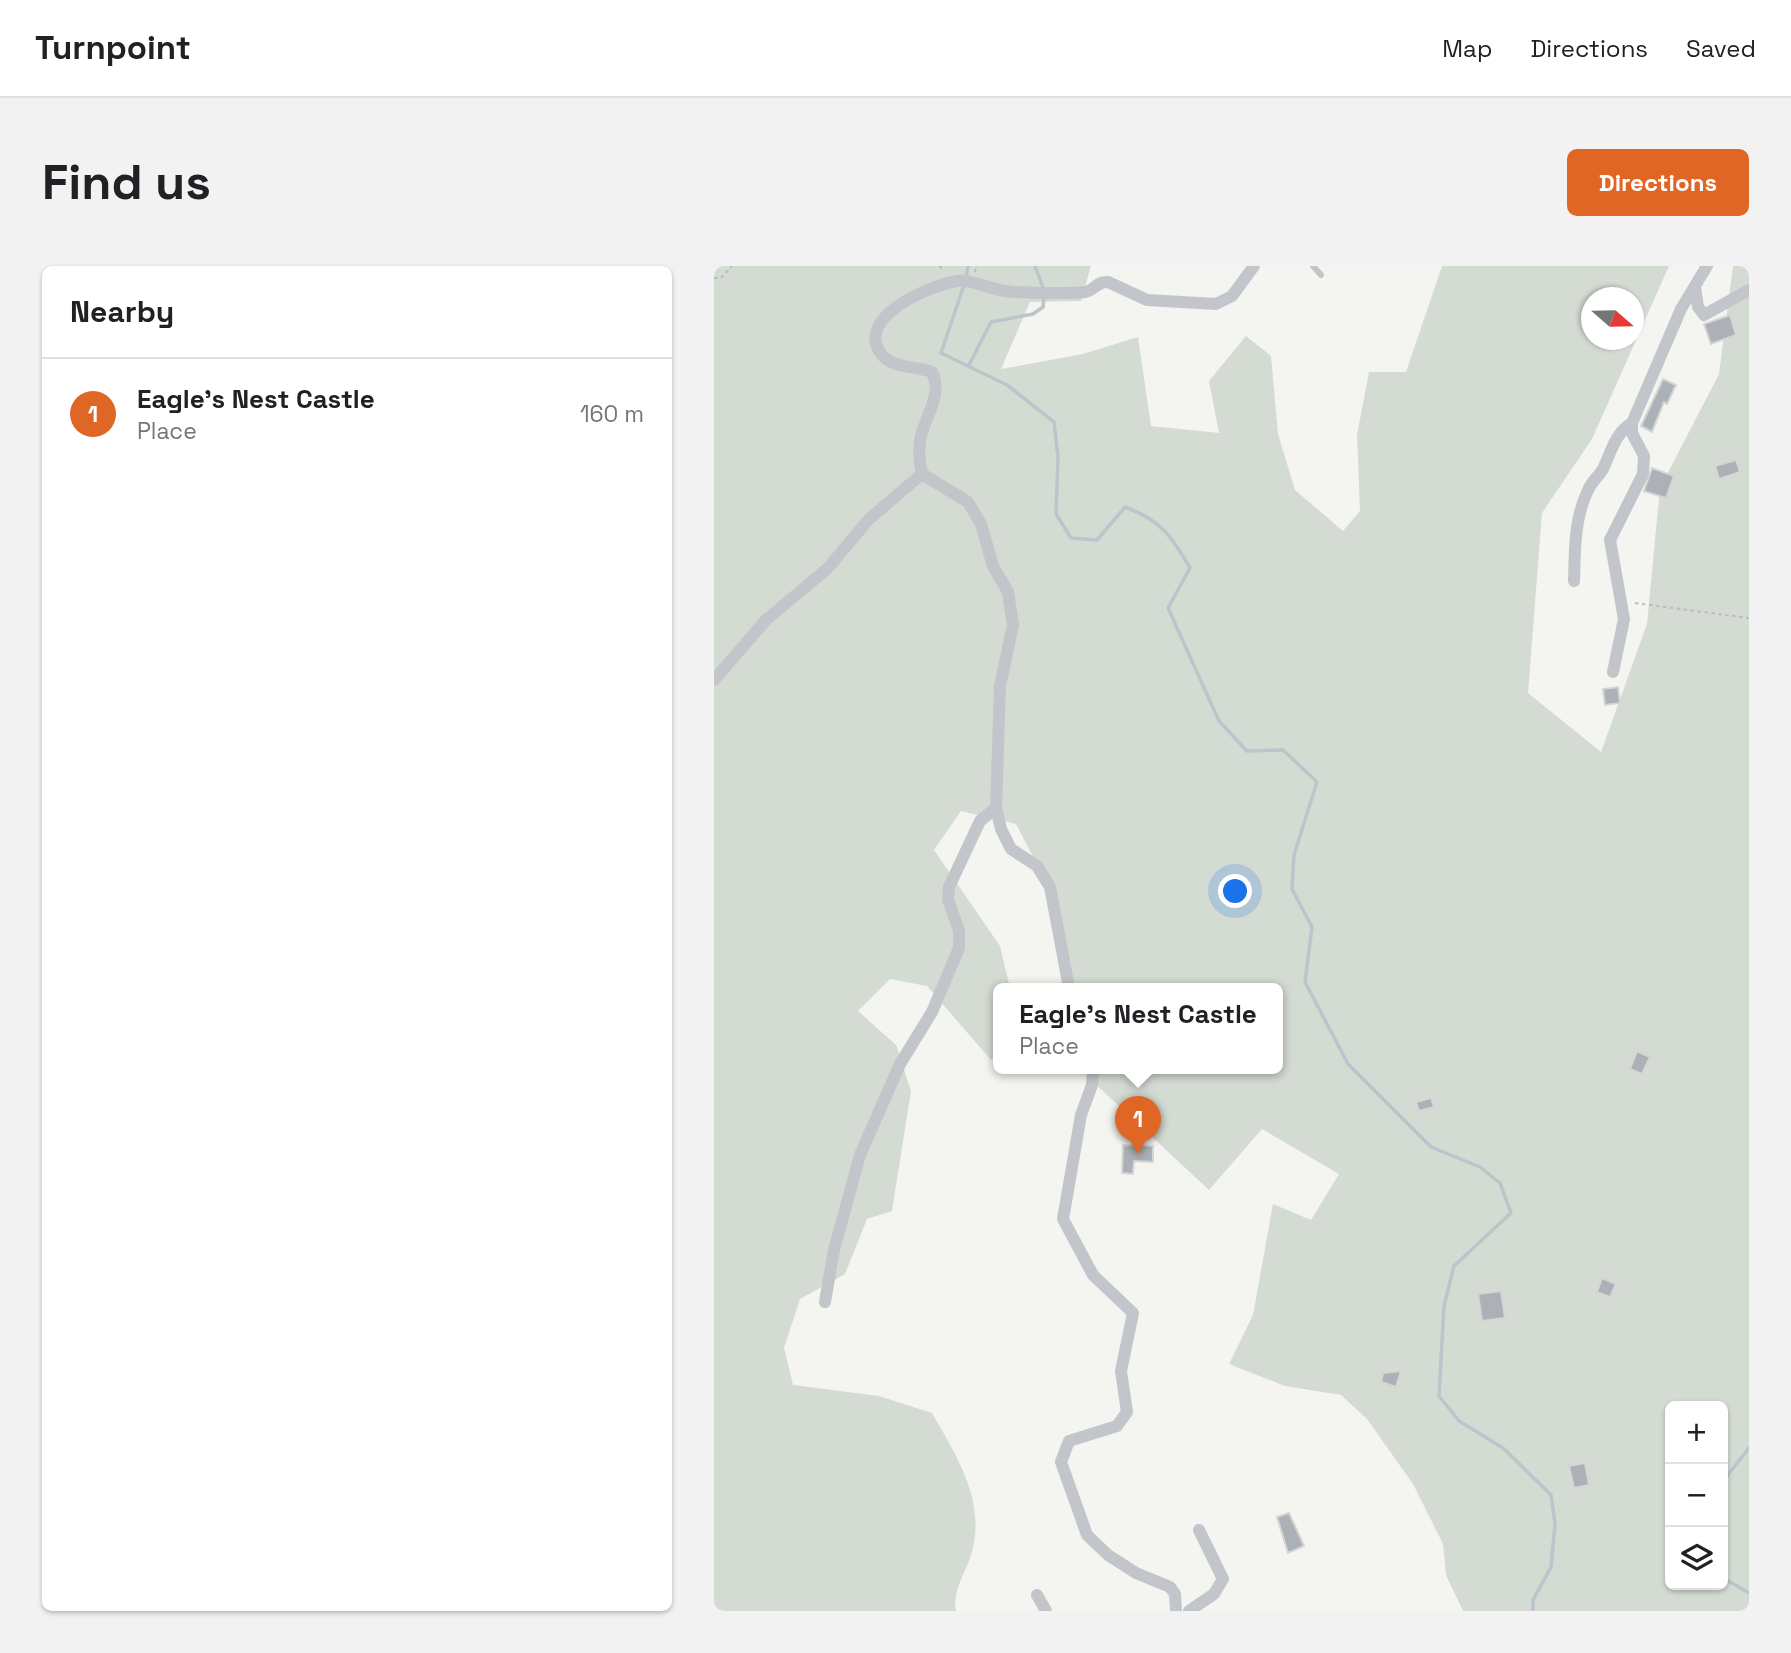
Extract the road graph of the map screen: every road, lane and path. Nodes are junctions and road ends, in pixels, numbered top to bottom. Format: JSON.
{"nodes":[{"id":1,"x":732,"y":266,"type":"edge"},
{"id":2,"x":1254,"y":266,"type":"edge"},
{"id":3,"x":1313,"y":266,"type":"edge"},
{"id":4,"x":1707,"y":266,"type":"edge"},
{"id":5,"x":1321,"y":275,"type":"dead end"},
{"id":6,"x":714,"y":278,"type":"edge"},
{"id":7,"x":1695,"y":287,"type":"junction"},
{"id":8,"x":1749,"y":290,"type":"edge"},
{"id":9,"x":1632,"y":423,"type":"junction"},
{"id":10,"x":922,"y":474,"type":"junction"},
{"id":11,"x":1574,"y":581,"type":"dead end"},
{"id":12,"x":1624,"y":602,"type":"junction"},
{"id":13,"x":1749,"y":618,"type":"edge"},
{"id":14,"x":1613,"y":672,"type":"dead end"},
{"id":15,"x":714,"y":680,"type":"edge"},
{"id":16,"x":996,"y":808,"type":"junction"},
{"id":17,"x":1068,"y":983,"type":"edge"},
{"id":18,"x":1093,"y":1074,"type":"edge"},
{"id":19,"x":825,"y":1302,"type":"dead end"},
{"id":20,"x":1199,"y":1530,"type":"dead end"},
{"id":21,"x":1037,"y":1595,"type":"dead end"},
{"id":22,"x":1046,"y":1611,"type":"edge"},
{"id":23,"x":1176,"y":1611,"type":"edge"},
{"id":24,"x":1189,"y":1611,"type":"edge"}],
"edges":[{"from":1,"to":6,"type":"path"},
{"from":2,"to":10,"type":"street"},
{"from":3,"to":5,"type":"lane"},
{"from":4,"to":7,"type":"street"},
{"from":7,"to":8,"type":"street"},
{"from":7,"to":9,"type":"street"},
{"from":9,"to":11,"type":"street"},
{"from":9,"to":12,"type":"street"},
{"from":10,"to":15,"type":"street"},
{"from":10,"to":16,"type":"street"},
{"from":12,"to":13,"type":"path"},
{"from":12,"to":14,"type":"street"},
{"from":16,"to":17,"type":"street"},
{"from":16,"to":19,"type":"street"},
{"from":18,"to":23,"type":"street"},
{"from":20,"to":24,"type":"street"},
{"from":21,"to":22,"type":"street"}]}
